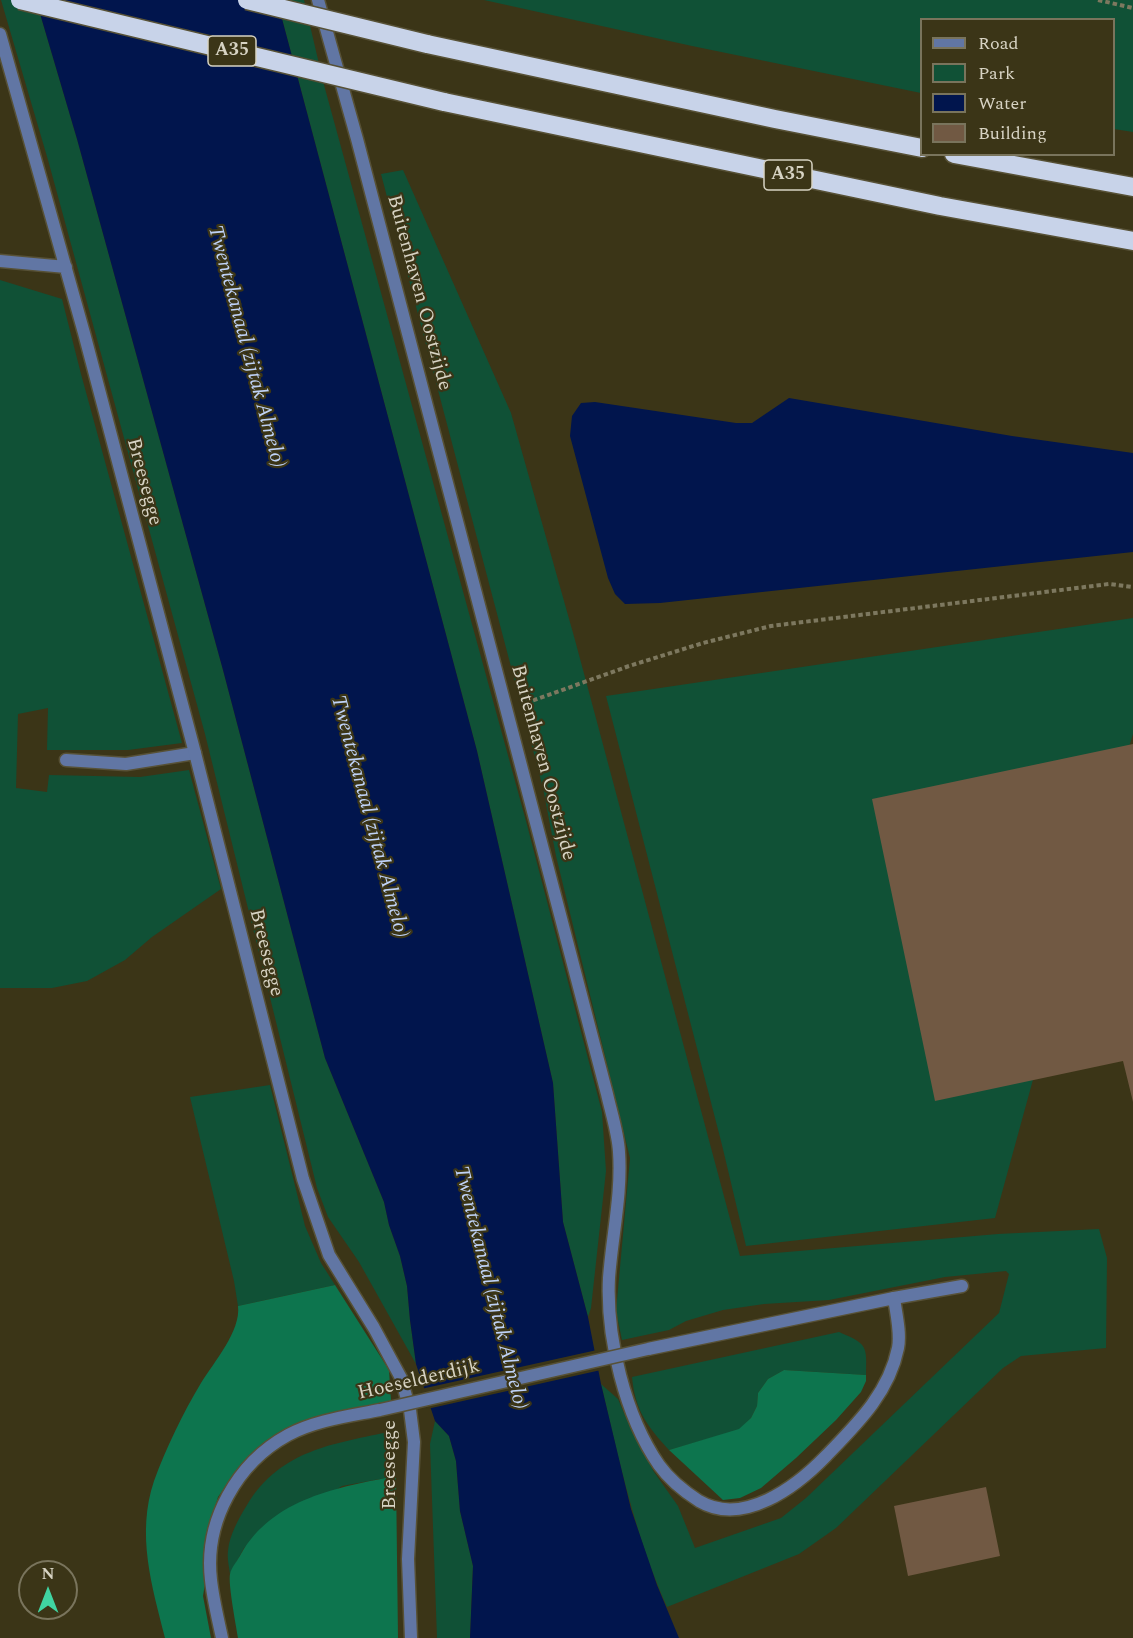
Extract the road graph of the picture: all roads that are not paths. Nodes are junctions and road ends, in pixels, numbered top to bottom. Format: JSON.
{"nodes":[{"id":1,"x":20,"y":0,"type":"edge"},
{"id":2,"x":247,"y":0,"type":"edge"},
{"id":3,"x":318,"y":0,"type":"edge"},
{"id":4,"x":0,"y":34,"type":"edge"},
{"id":5,"x":920,"y":148,"type":"edge"},
{"id":6,"x":965,"y":156,"type":"edge"},
{"id":7,"x":1133,"y":187,"type":"edge"},
{"id":8,"x":1133,"y":241,"type":"edge"},
{"id":9,"x":0,"y":261,"type":"edge"},
{"id":10,"x":66,"y":267,"type":"junction"},
{"id":11,"x":195,"y":753,"type":"junction"},
{"id":12,"x":66,"y":760,"type":"dead end"},
{"id":13,"x":962,"y":1286,"type":"dead end"},
{"id":14,"x":894,"y":1298,"type":"junction"},
{"id":15,"x":222,"y":1638,"type":"edge"},
{"id":16,"x":411,"y":1638,"type":"edge"}],
"edges":[{"from":1,"to":8,"type":"highway","number":"A35","bridge":true},
{"from":2,"to":5,"type":"highway","bridge":true},
{"from":3,"to":14,"type":"street","name":"Buitenhaven Oostzijde"},
{"from":4,"to":10,"type":"street","name":"Breesegge"},
{"from":6,"to":7,"type":"highway"},
{"from":9,"to":10,"type":"street"},
{"from":10,"to":11,"type":"street","name":"Breesegge"},
{"from":11,"to":12,"type":"street"},
{"from":11,"to":16,"type":"street","name":"Breesegge"},
{"from":13,"to":14,"type":"street","name":"Hoeselderdijk"},
{"from":14,"to":15,"type":"street","name":"Hoeselderdijk","bridge":true}]}
